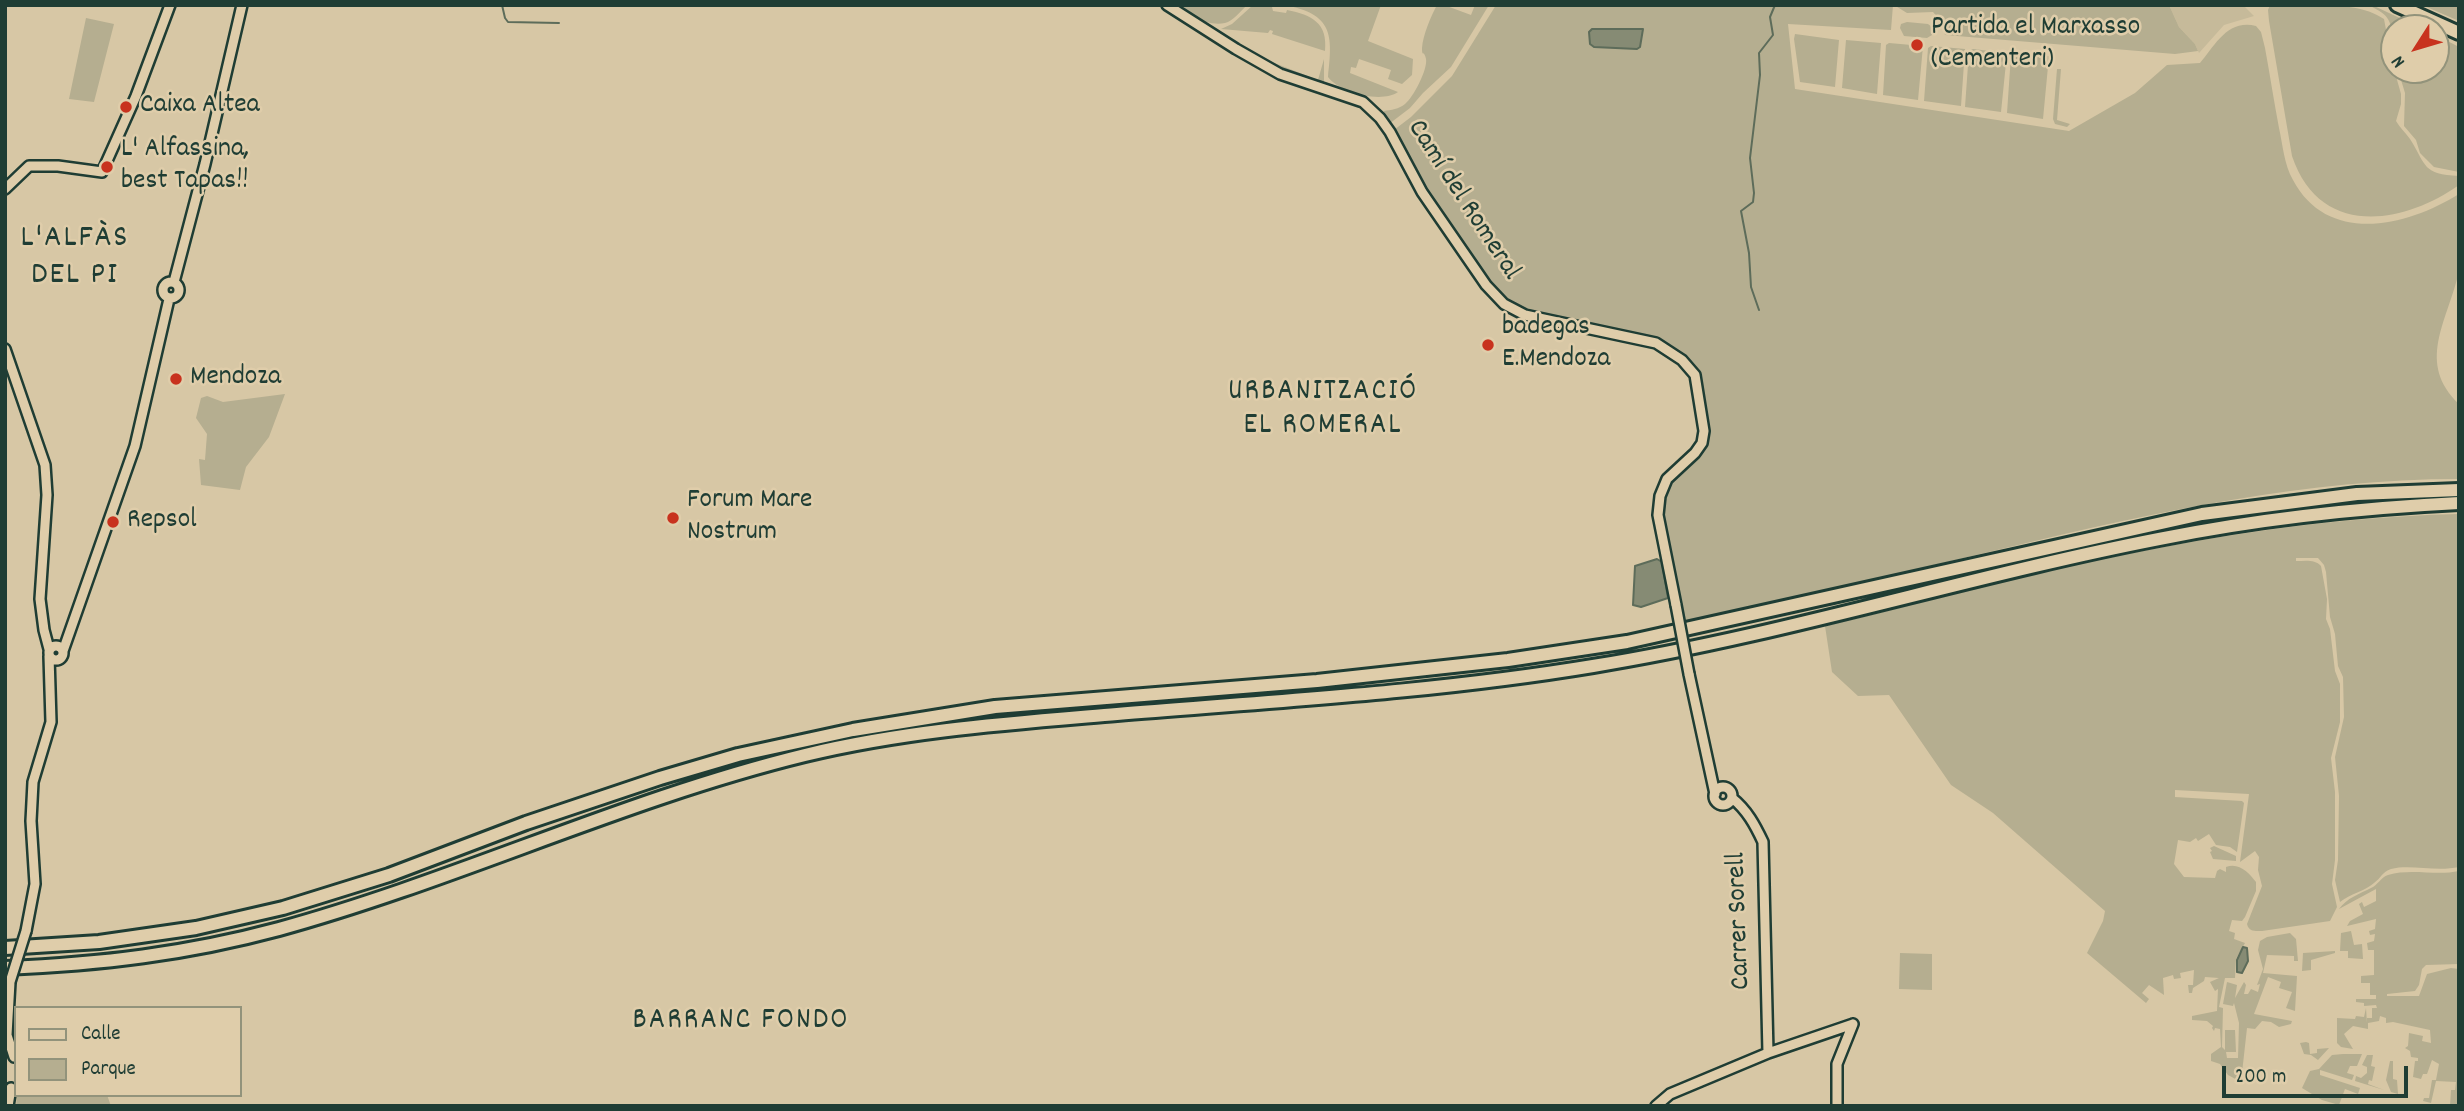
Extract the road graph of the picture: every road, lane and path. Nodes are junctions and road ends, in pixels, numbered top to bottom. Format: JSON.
{"nodes":[{"id":1,"x":170,"y":5,"type":"edge"},
{"id":2,"x":242,"y":5,"type":"edge"},
{"id":3,"x":1167,"y":5,"type":"edge"},
{"id":4,"x":2397,"y":5,"type":"edge"},
{"id":5,"x":2459,"y":33,"type":"edge"},
{"id":6,"x":5,"y":189,"type":"edge"},
{"id":7,"x":5,"y":349,"type":"edge"},
{"id":8,"x":2459,"y":490,"type":"edge"},
{"id":9,"x":2459,"y":503,"type":"edge"},
{"id":10,"x":56,"y":652,"type":"junction"},
{"id":11,"x":1710,"y":772,"type":"junction"},
{"id":12,"x":1724,"y":788,"type":"junction"},
{"id":13,"x":1715,"y":793,"type":"junction"},
{"id":14,"x":1732,"y":798,"type":"junction"},
{"id":15,"x":5,"y":948,"type":"edge"},
{"id":16,"x":5,"y":968,"type":"edge"},
{"id":17,"x":10,"y":982,"type":"junction"},
{"id":18,"x":5,"y":998,"type":"edge"},
{"id":19,"x":1768,"y":1053,"type":"junction"},
{"id":20,"x":12,"y":1056,"type":"edge"},
{"id":21,"x":11,"y":1087,"type":"edge"},
{"id":22,"x":8,"y":1106,"type":"edge"},
{"id":23,"x":1656,"y":1106,"type":"edge"},
{"id":24,"x":1837,"y":1106,"type":"edge"}],
"edges":[{"from":1,"to":6,"type":"street"},
{"from":2,"to":10,"type":"street"},
{"from":3,"to":11,"type":"street","name":"Camí del Romeral","bridge":true},
{"from":4,"to":5,"type":"highway"},
{"from":7,"to":10,"type":"street"},
{"from":8,"to":15,"type":"highway"},
{"from":9,"to":16,"type":"highway"},
{"from":10,"to":17,"type":"street","bridge":true},
{"from":11,"to":12,"type":"street"},
{"from":11,"to":13,"type":"street","name":"Camí del Romeral"},
{"from":12,"to":13,"type":"street"},
{"from":12,"to":14,"type":"street"},
{"from":13,"to":14,"type":"street"},
{"from":14,"to":19,"type":"street","name":"Carrer Sorell"},
{"from":17,"to":18,"type":"street"},
{"from":17,"to":20,"type":"street"},
{"from":19,"to":23,"type":"street"},
{"from":19,"to":24,"type":"street"},
{"from":21,"to":22,"type":"street"}]}
